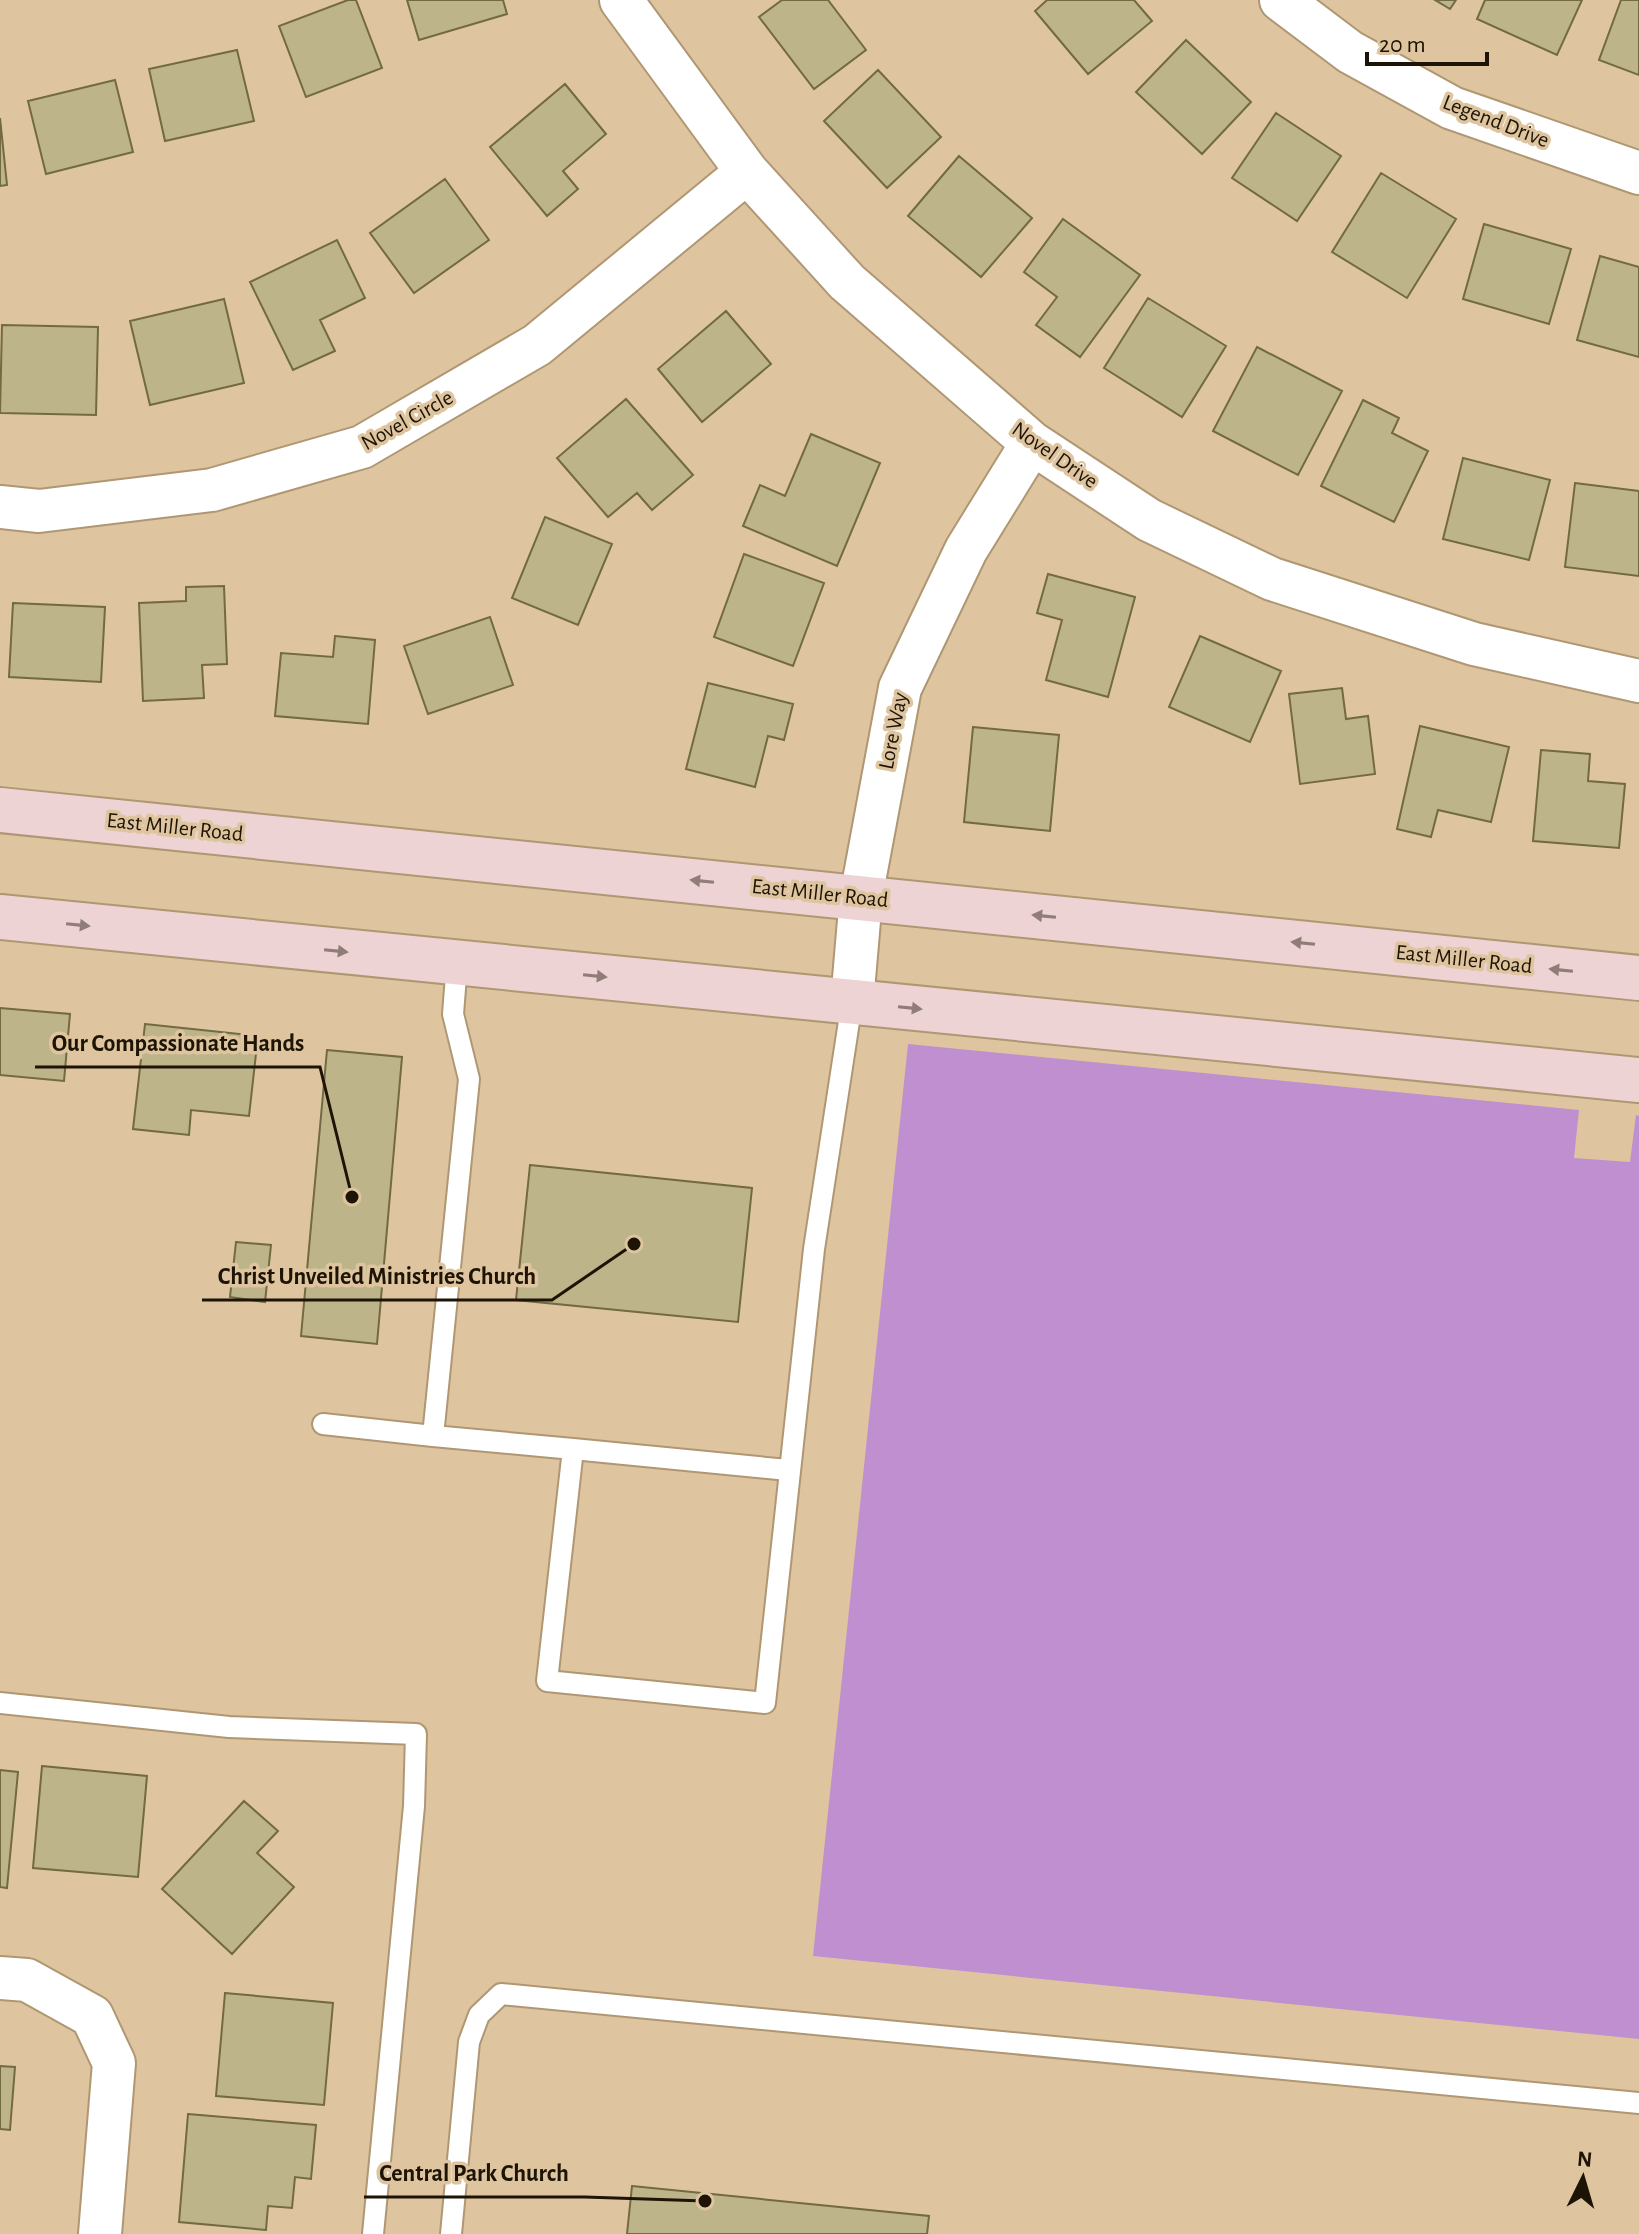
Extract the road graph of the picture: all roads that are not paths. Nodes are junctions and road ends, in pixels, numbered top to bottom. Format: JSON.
{"nodes":[{"id":1,"x":621,"y":0,"type":"edge"},
{"id":2,"x":1281,"y":0,"type":"edge"},
{"id":3,"x":747,"y":172,"type":"junction"},
{"id":4,"x":1639,"y":173,"type":"edge"},
{"id":5,"x":1032,"y":443,"type":"junction"},
{"id":6,"x":0,"y":507,"type":"edge"},
{"id":7,"x":1639,"y":681,"type":"edge"},
{"id":8,"x":0,"y":810,"type":"edge"},
{"id":9,"x":861,"y":897,"type":"junction"},
{"id":10,"x":0,"y":917,"type":"edge"},
{"id":11,"x":457,"y":963,"type":"junction"},
{"id":12,"x":1639,"y":978,"type":"edge"},
{"id":13,"x":852,"y":1002,"type":"junction"},
{"id":14,"x":1639,"y":1080,"type":"edge"},
{"id":15,"x":323,"y":1424,"type":"dead end"},
{"id":16,"x":433,"y":1436,"type":"junction"},
{"id":17,"x":573,"y":1449,"type":"junction"},
{"id":18,"x":788,"y":1470,"type":"junction"},
{"id":19,"x":0,"y":1703,"type":"edge"},
{"id":20,"x":0,"y":1978,"type":"edge"},
{"id":21,"x":1639,"y":2103,"type":"edge"},
{"id":22,"x":100,"y":2234,"type":"edge"},
{"id":23,"x":373,"y":2234,"type":"edge"},
{"id":24,"x":451,"y":2234,"type":"edge"}],
"edges":[{"from":1,"to":3,"type":"street","name":"Novel Drive"},
{"from":2,"to":4,"type":"street","name":"Legend Drive"},
{"from":3,"to":5,"type":"street","name":"Novel Drive"},
{"from":3,"to":6,"type":"street","name":"Novel Circle"},
{"from":5,"to":7,"type":"street","name":"Novel Drive"},
{"from":5,"to":9,"type":"street","name":"Lore Way"},
{"from":9,"to":8,"type":"main road","name":"East Miller Road","one_way":true},
{"from":12,"to":9,"type":"main road","name":"East Miller Road","one_way":true},
{"from":9,"to":13,"type":"street","name":"Lore Way"},
{"from":10,"to":11,"type":"main road","one_way":true},
{"from":11,"to":13,"type":"main road","one_way":true},
{"from":11,"to":16,"type":"lane"},
{"from":13,"to":14,"type":"main road","one_way":true},
{"from":13,"to":18,"type":"lane"},
{"from":15,"to":16,"type":"lane"},
{"from":16,"to":17,"type":"lane"},
{"from":17,"to":18,"type":"lane"},
{"from":17,"to":18,"type":"lane"},
{"from":19,"to":23,"type":"lane"},
{"from":20,"to":22,"type":"street"},
{"from":21,"to":24,"type":"lane"}]}
